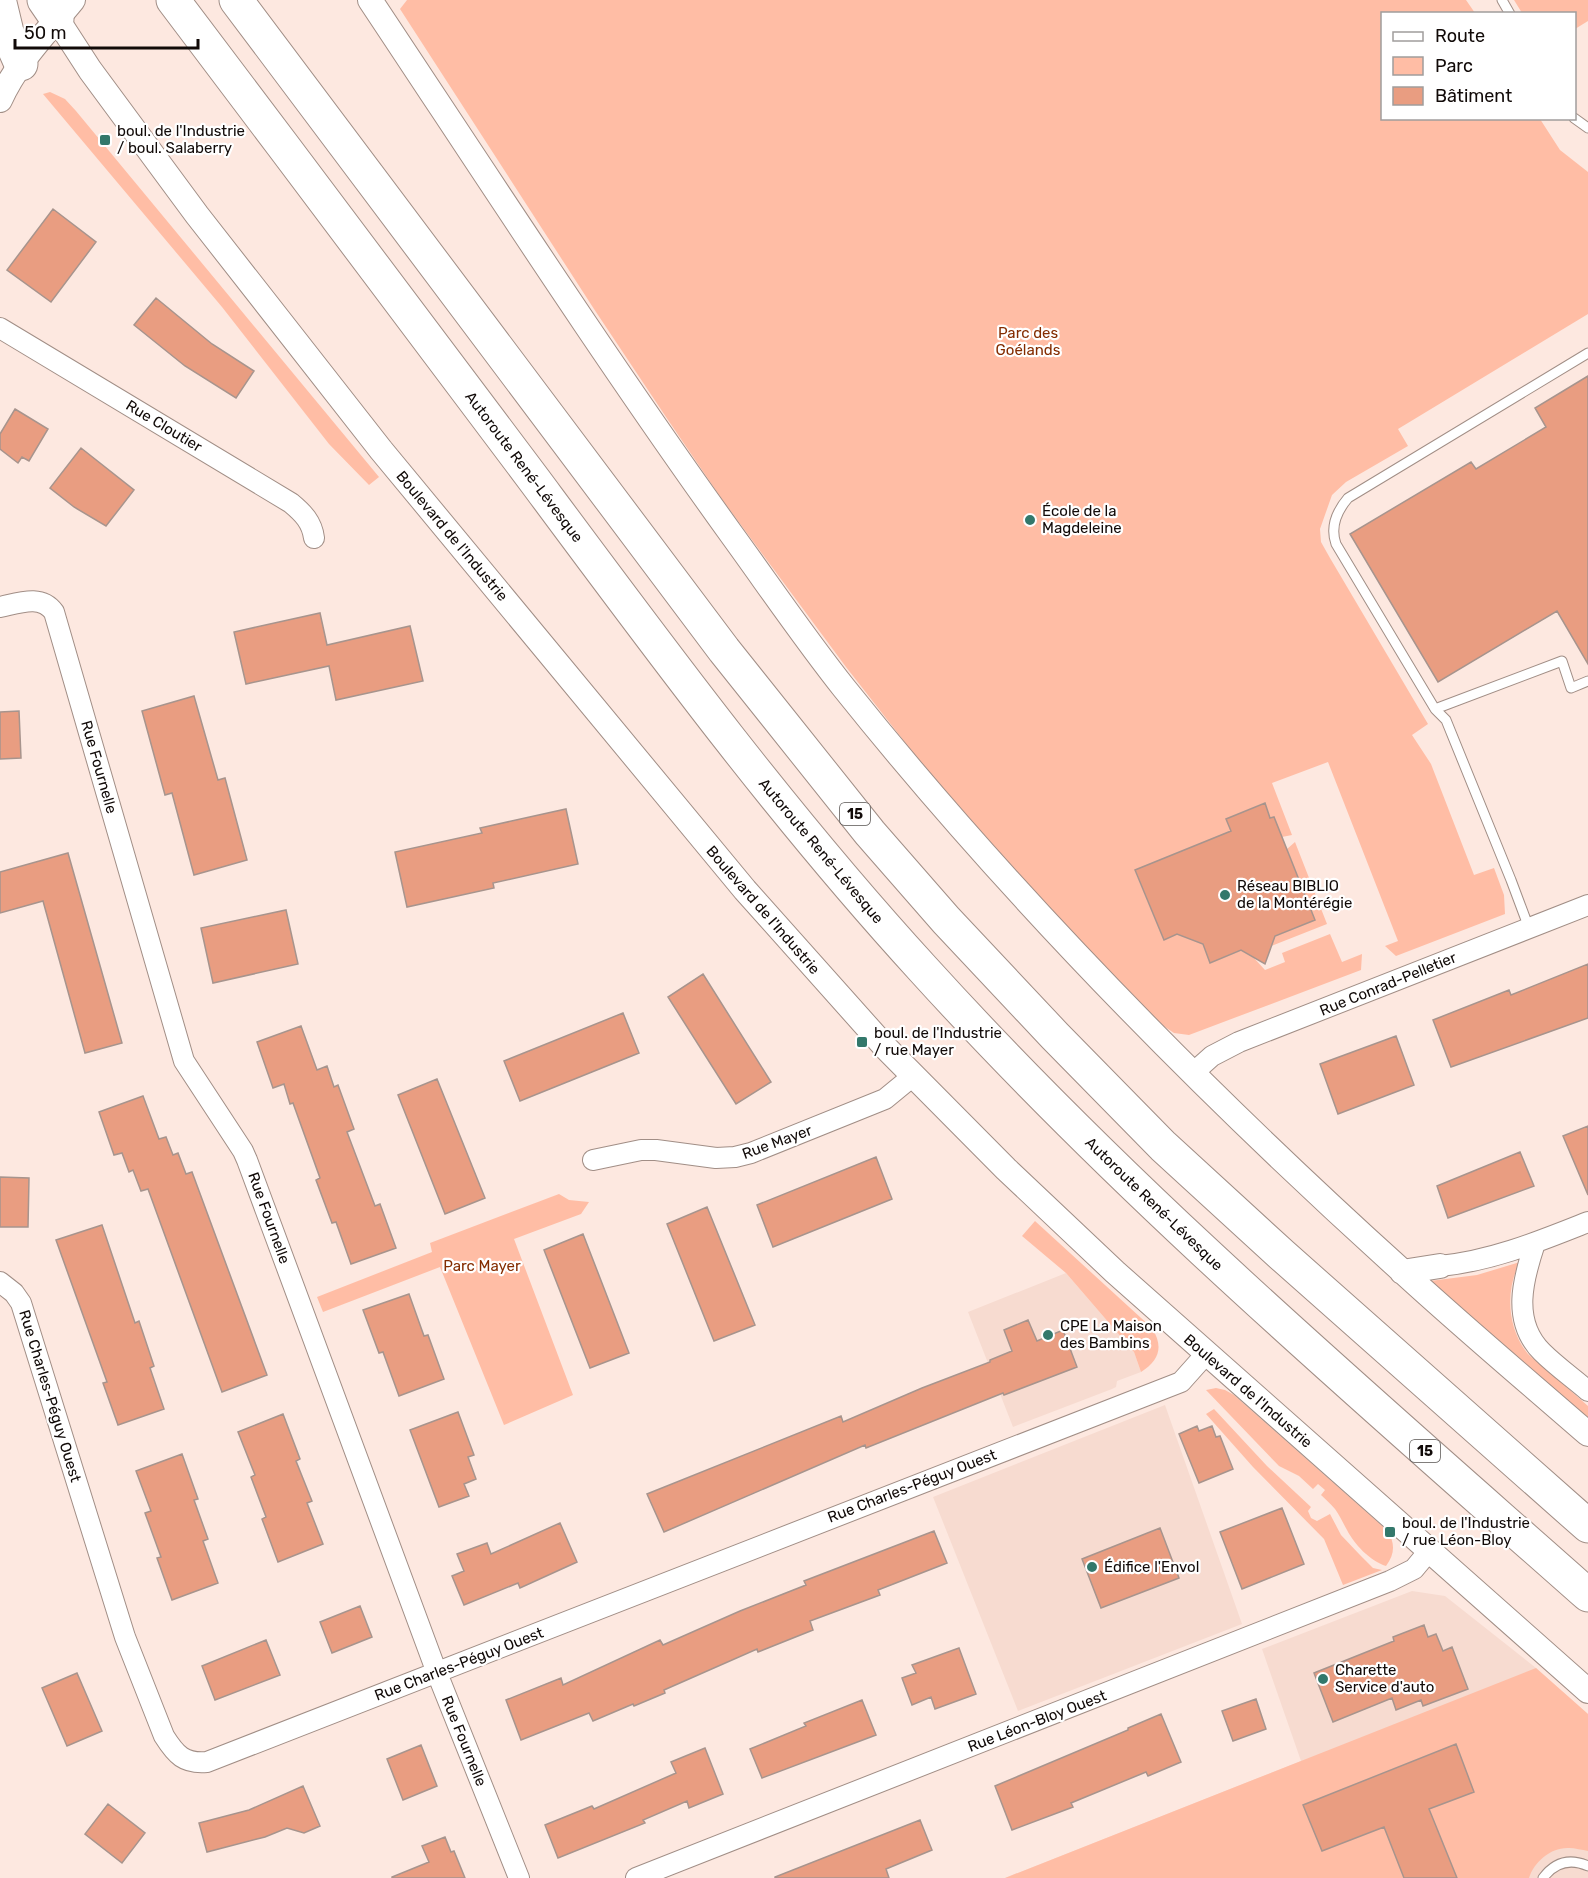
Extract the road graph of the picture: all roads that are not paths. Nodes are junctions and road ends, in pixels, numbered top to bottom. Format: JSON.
{"nodes":[{"id":1,"x":236,"y":0,"type":"edge"},
{"id":2,"x":370,"y":0,"type":"edge"},
{"id":3,"x":0,"y":3,"type":"edge"},
{"id":4,"x":58,"y":6,"type":"edge"},
{"id":5,"x":180,"y":10,"type":"edge"},
{"id":6,"x":21,"y":64,"type":"junction"},
{"id":7,"x":0,"y":100,"type":"edge"},
{"id":8,"x":1576,"y":119,"type":"edge"},
{"id":9,"x":1588,"y":128,"type":"edge"},
{"id":10,"x":0,"y":328,"type":"edge"},
{"id":11,"x":1588,"y":353,"type":"edge"},
{"id":12,"x":314,"y":538,"type":"dead end"},
{"id":13,"x":0,"y":607,"type":"edge"},
{"id":14,"x":1588,"y":681,"type":"edge"},
{"id":15,"x":1434,"y":709,"type":"junction"},
{"id":16,"x":1588,"y":905,"type":"edge"},
{"id":17,"x":1529,"y":928,"type":"junction"},
{"id":18,"x":1193,"y":1073,"type":"junction"},
{"id":19,"x":913,"y":1076,"type":"junction"},
{"id":20,"x":593,"y":1160,"type":"dead end"},
{"id":21,"x":1588,"y":1222,"type":"edge"},
{"id":22,"x":1535,"y":1243,"type":"junction"},
{"id":23,"x":1440,"y":1266,"type":"joint"},
{"id":24,"x":1402,"y":1272,"type":"junction"},
{"id":25,"x":0,"y":1282,"type":"edge"},
{"id":26,"x":1206,"y":1354,"type":"junction"},
{"id":27,"x":1588,"y":1391,"type":"edge"},
{"id":28,"x":1588,"y":1434,"type":"edge"},
{"id":29,"x":1588,"y":1526,"type":"edge"},
{"id":30,"x":1429,"y":1551,"type":"junction"},
{"id":31,"x":1588,"y":1595,"type":"edge"},
{"id":32,"x":437,"y":1673,"type":"junction"},
{"id":33,"x":1588,"y":1691,"type":"edge"},
{"id":34,"x":1588,"y":1866,"type":"edge"},
{"id":35,"x":519,"y":1878,"type":"edge"},
{"id":36,"x":636,"y":1878,"type":"edge"},
{"id":37,"x":1543,"y":1878,"type":"edge"}],
"edges":[{"from":1,"to":29,"type":"highway","number":"15"},
{"from":2,"to":18,"type":"street"},
{"from":3,"to":6,"type":"highway"},
{"from":4,"to":6,"type":"street"},
{"from":4,"to":19,"type":"street","name":"Boulevard de l'Industrie"},
{"from":5,"to":31,"type":"highway","name":"Autoroute René-Lévesque","number":"15"},
{"from":6,"to":7,"type":"street"},
{"from":8,"to":9,"type":"lane"},
{"from":10,"to":12,"type":"street","name":"Rue Cloutier"},
{"from":11,"to":15,"type":"lane"},
{"from":13,"to":32,"type":"street","name":"Rue Fournelle"},
{"from":14,"to":15,"type":"lane"},
{"from":15,"to":17,"type":"lane"},
{"from":16,"to":17,"type":"street","name":"Rue Conrad-Pelletier"},
{"from":17,"to":18,"type":"street","name":"Rue Conrad-Pelletier"},
{"from":18,"to":24,"type":"street"},
{"from":19,"to":20,"type":"street","name":"Rue Mayer"},
{"from":19,"to":26,"type":"street","name":"Boulevard de l'Industrie"},
{"from":21,"to":22,"type":"street"},
{"from":22,"to":23,"type":"street"},
{"from":22,"to":27,"type":"street"},
{"from":23,"to":24,"type":"street"},
{"from":24,"to":28,"type":"street"},
{"from":25,"to":32,"type":"street","name":"Rue Charles-Péguy Ouest"},
{"from":26,"to":30,"type":"street","name":"Boulevard de l'Industrie"},
{"from":26,"to":32,"type":"street","name":"Rue Charles-Péguy Ouest"},
{"from":30,"to":33,"type":"street","name":"Boulevard de l'Industrie"},
{"from":30,"to":36,"type":"street","name":"Rue Léon-Bloy Ouest"},
{"from":32,"to":35,"type":"street","name":"Rue Fournelle"},
{"from":34,"to":37,"type":"lane"}]}
